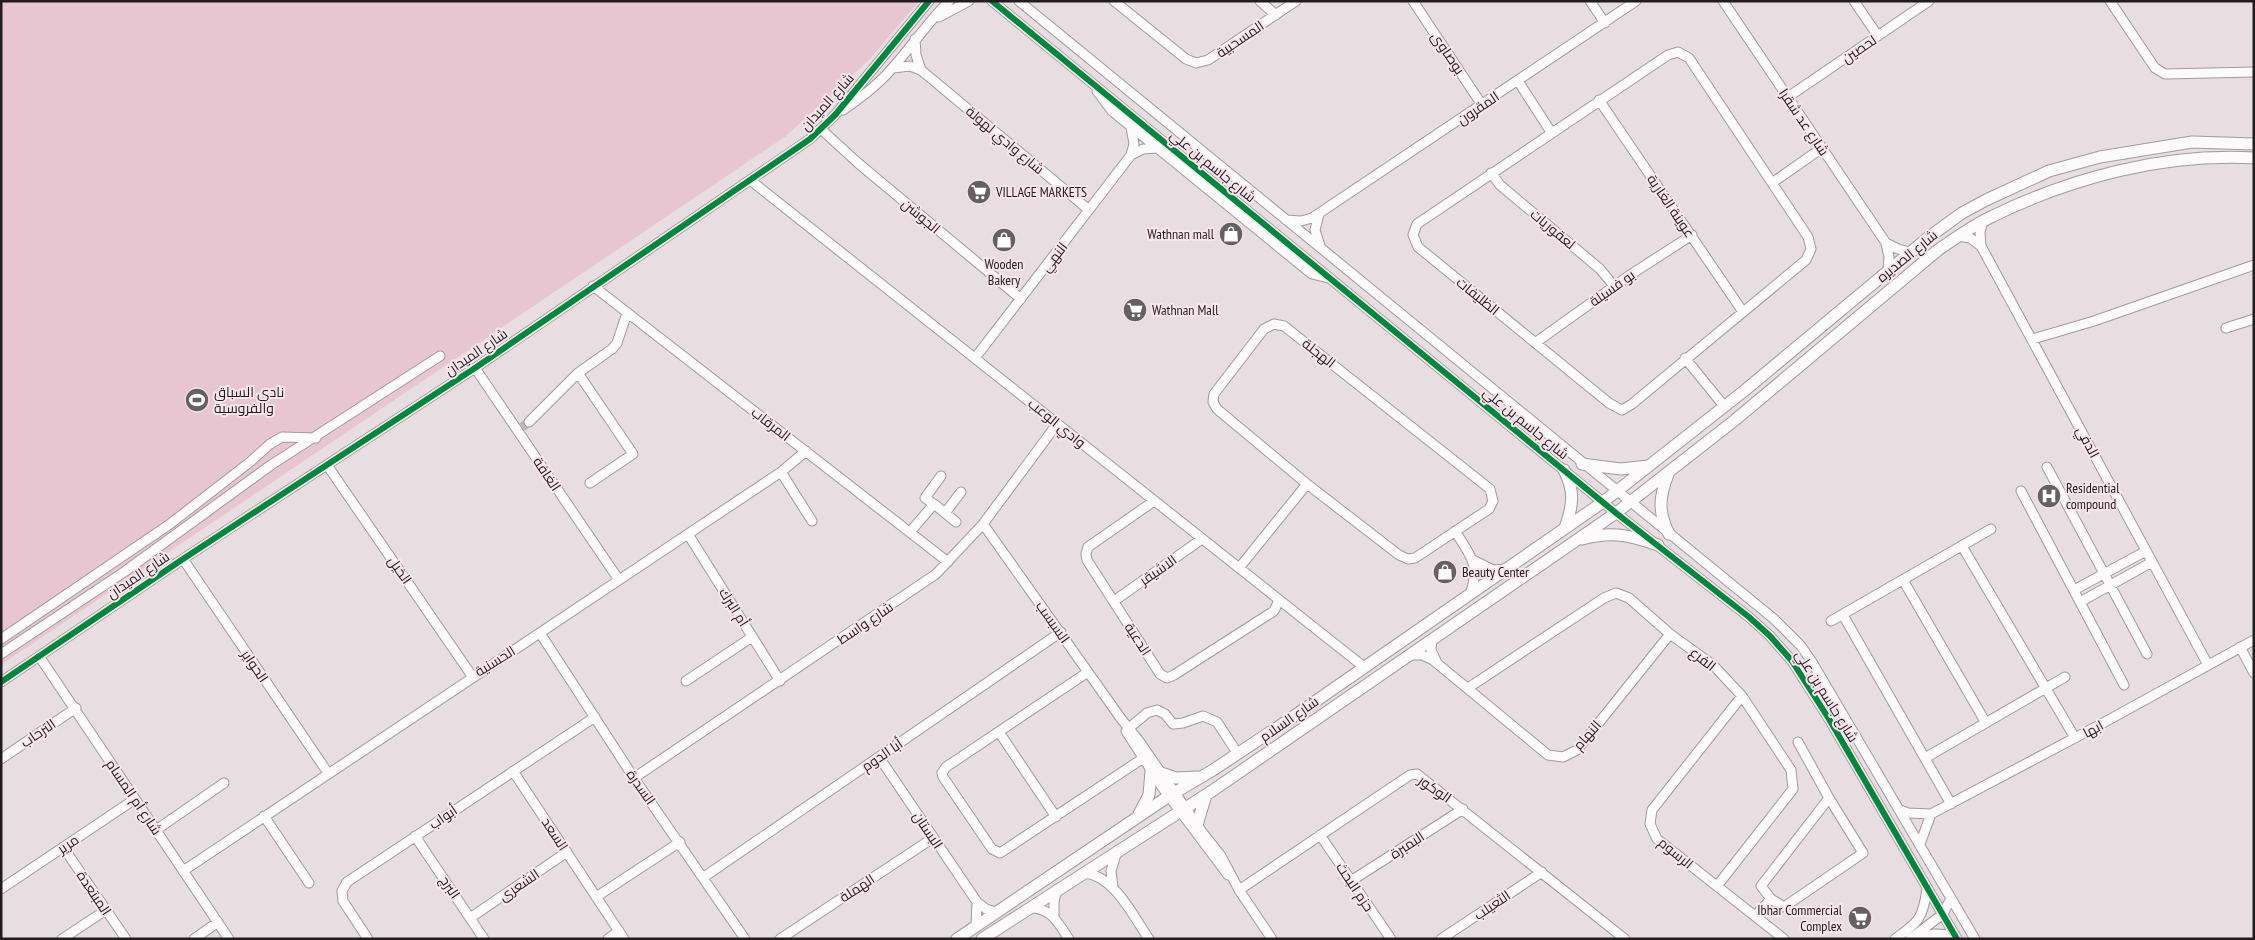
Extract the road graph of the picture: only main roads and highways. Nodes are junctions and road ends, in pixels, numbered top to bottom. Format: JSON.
{"nodes":[{"id":1,"x":2254,"y":144,"type":"edge"},
{"id":2,"x":2254,"y":158,"type":"edge"},
{"id":3,"x":1582,"y":464,"type":"road end"},
{"id":4,"x":1649,"y":465,"type":"junction"},
{"id":5,"x":1564,"y":470,"type":"road end"},
{"id":6,"x":1668,"y":474,"type":"junction"},
{"id":7,"x":1616,"y":491,"type":"joint"},
{"id":8,"x":1630,"y":502,"type":"joint"},
{"id":9,"x":1565,"y":528,"type":"junction"},
{"id":10,"x":1669,"y":534,"type":"road end"},
{"id":11,"x":1576,"y":541,"type":"junction"},
{"id":12,"x":1658,"y":545,"type":"road end"},
{"id":13,"x":1201,"y":777,"type":"junction"},
{"id":14,"x":1206,"y":795,"type":"junction"},
{"id":15,"x":1138,"y":817,"type":"junction"},
{"id":16,"x":1197,"y":825,"type":"road end"},
{"id":17,"x":957,"y":939,"type":"edge"},
{"id":18,"x":982,"y":939,"type":"edge"}],
"edges":[{"from":1,"to":4,"type":"main road","name":"شارع الصديره"},
{"from":2,"to":6,"type":"main road","name":"شارع الصديره"},
{"from":3,"to":4,"type":"main road"},
{"from":4,"to":7,"type":"main road","name":"شارع الصديره"},
{"from":5,"to":9,"type":"main road"},
{"from":6,"to":8,"type":"main road","name":"شارع الصديره"},
{"from":6,"to":10,"type":"main road"},
{"from":7,"to":9,"type":"main road","name":"شارع السلام"},
{"from":8,"to":11,"type":"main road","name":"شارع السلام"},
{"from":9,"to":13,"type":"main road","name":"شارع السلام"},
{"from":11,"to":12,"type":"main road"},
{"from":11,"to":14,"type":"main road","name":"شارع السلام"},
{"from":13,"to":15,"type":"main road","name":"شارع السلام"},
{"from":13,"to":15,"type":"main road"},
{"from":14,"to":16,"type":"main road"},
{"from":14,"to":18,"type":"main road","name":"شارع السلام"},
{"from":15,"to":17,"type":"main road","name":"شارع السلام"}]}
